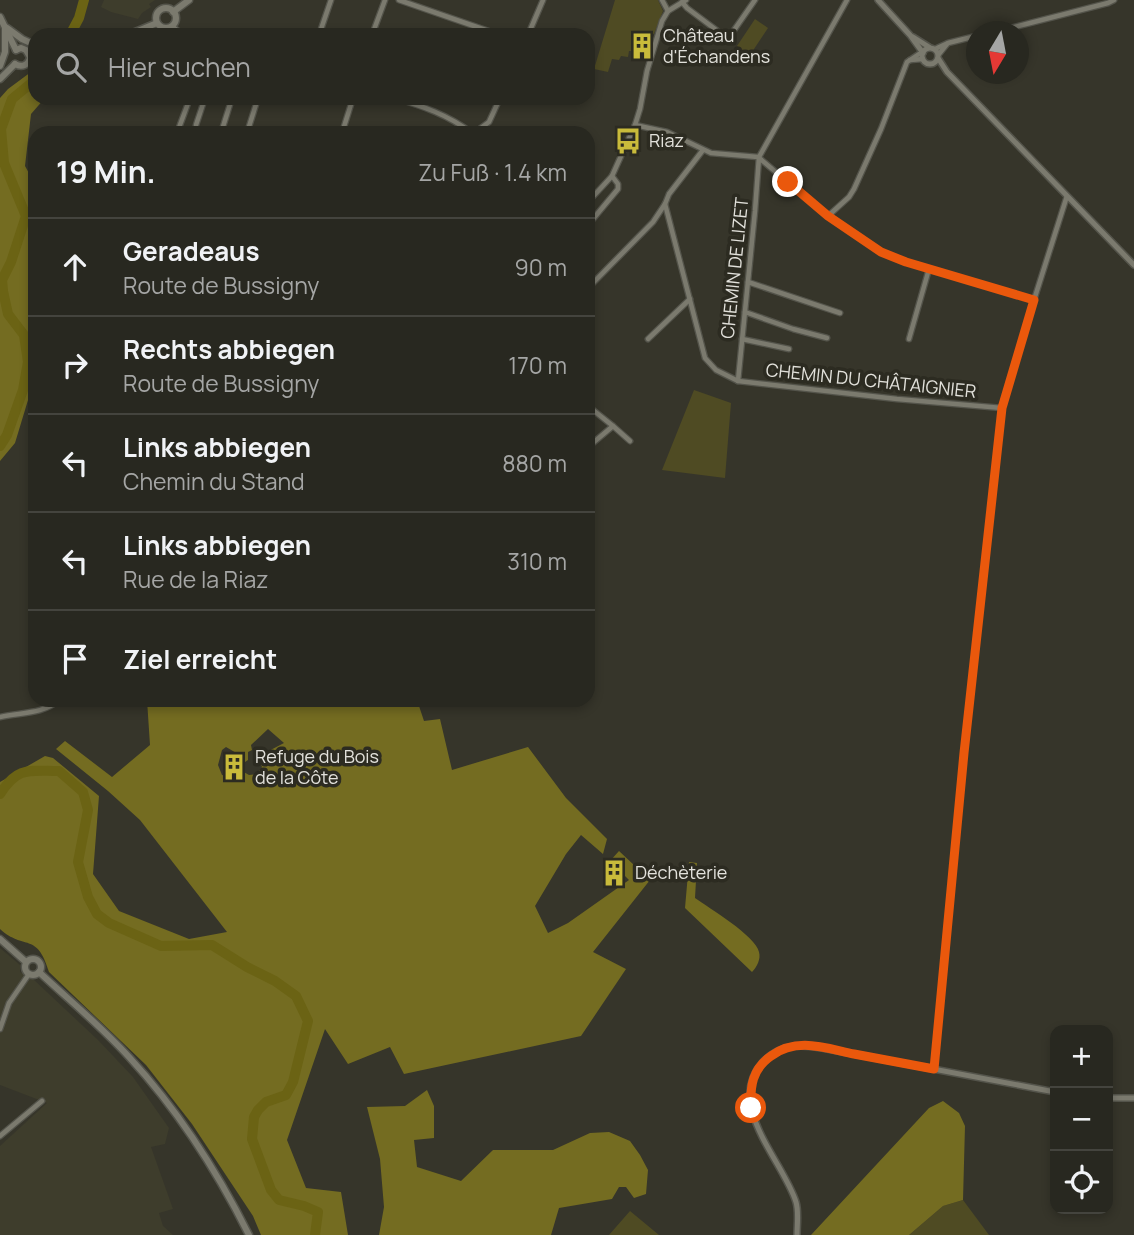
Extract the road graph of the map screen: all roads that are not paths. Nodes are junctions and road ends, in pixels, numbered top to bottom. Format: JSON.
{"nodes":[{"id":1,"x":189,"y":0,"type":"edge"},
{"id":2,"x":331,"y":0,"type":"edge"},
{"id":3,"x":385,"y":0,"type":"edge"},
{"id":4,"x":399,"y":0,"type":"edge"},
{"id":5,"x":543,"y":0,"type":"edge"},
{"id":6,"x":662,"y":0,"type":"edge"},
{"id":7,"x":755,"y":0,"type":"edge"},
{"id":8,"x":847,"y":0,"type":"edge"},
{"id":9,"x":878,"y":0,"type":"edge"},
{"id":10,"x":1114,"y":0,"type":"edge"},
{"id":11,"x":684,"y":1,"type":"edge"},
{"id":12,"x":668,"y":11,"type":"junction"},
{"id":13,"x":173,"y":12,"type":"junction"},
{"id":14,"x":0,"y":17,"type":"edge"},
{"id":15,"x":157,"y":23,"type":"junction"},
{"id":16,"x":1029,"y":23,"type":"edge"},
{"id":17,"x":172,"y":26,"type":"junction"},
{"id":18,"x":5,"y":27,"type":"junction"},
{"id":19,"x":145,"y":28,"type":"edge"},
{"id":20,"x":174,"y":28,"type":"edge"},
{"id":21,"x":321,"y":28,"type":"edge"},
{"id":22,"x":375,"y":28,"type":"edge"},
{"id":23,"x":480,"y":28,"type":"edge"},
{"id":24,"x":531,"y":28,"type":"edge"},
{"id":25,"x":910,"y":35,"type":"junction"},
{"id":26,"x":966,"y":38,"type":"edge"},
{"id":27,"x":28,"y":42,"type":"edge"},
{"id":28,"x":16,"y":50,"type":"junction"},
{"id":29,"x":28,"y":52,"type":"edge"},
{"id":30,"x":935,"y":52,"type":"junction"},
{"id":31,"x":923,"y":55,"type":"junction"},
{"id":32,"x":28,"y":63,"type":"edge"},
{"id":33,"x":15,"y":64,"type":"junction"},
{"id":34,"x":930,"y":64,"type":"junction"},
{"id":35,"x":0,"y":66,"type":"edge"},
{"id":36,"x":947,"y":72,"type":"junction"},
{"id":37,"x":0,"y":79,"type":"edge"},
{"id":38,"x":187,"y":105,"type":"edge"},
{"id":39,"x":203,"y":105,"type":"edge"},
{"id":40,"x":230,"y":105,"type":"edge"},
{"id":41,"x":256,"y":105,"type":"edge"},
{"id":42,"x":350,"y":105,"type":"edge"},
{"id":43,"x":417,"y":105,"type":"edge"},
{"id":44,"x":497,"y":105,"type":"edge"},
{"id":45,"x":196,"y":125,"type":"dead end"},
{"id":46,"x":635,"y":125,"type":"junction"},
{"id":47,"x":180,"y":126,"type":"edge"},
{"id":48,"x":223,"y":126,"type":"edge"},
{"id":49,"x":249,"y":126,"type":"edge"},
{"id":50,"x":344,"y":126,"type":"edge"},
{"id":51,"x":464,"y":126,"type":"edge"},
{"id":52,"x":483,"y":126,"type":"edge"},
{"id":53,"x":704,"y":150,"type":"junction"},
{"id":54,"x":759,"y":157,"type":"junction"},
{"id":55,"x":612,"y":176,"type":"junction"},
{"id":56,"x":595,"y":194,"type":"edge"},
{"id":57,"x":1067,"y":196,"type":"junction"},
{"id":58,"x":665,"y":204,"type":"junction"},
{"id":59,"x":828,"y":216,"type":"junction"},
{"id":60,"x":595,"y":217,"type":"edge"},
{"id":61,"x":1134,"y":265,"type":"edge"},
{"id":62,"x":929,"y":270,"type":"junction"},
{"id":63,"x":595,"y":281,"type":"edge"},
{"id":64,"x":748,"y":282,"type":"junction"},
{"id":65,"x":691,"y":298,"type":"junction"},
{"id":66,"x":1034,"y":300,"type":"junction"},
{"id":67,"x":745,"y":312,"type":"junction"},
{"id":68,"x":839,"y":313,"type":"dead end"},
{"id":69,"x":909,"y":336,"type":"dead end"},
{"id":70,"x":742,"y":338,"type":"junction"},
{"id":71,"x":827,"y":338,"type":"dead end"},
{"id":72,"x":648,"y":340,"type":"dead end"},
{"id":73,"x":789,"y":349,"type":"dead end"},
{"id":74,"x":738,"y":381,"type":"junction"},
{"id":75,"x":1002,"y":408,"type":"junction"},
{"id":76,"x":595,"y":412,"type":"edge"},
{"id":77,"x":613,"y":426,"type":"junction"},
{"id":78,"x":630,"y":440,"type":"dead end"},
{"id":79,"x":595,"y":441,"type":"edge"},
{"id":80,"x":47,"y":707,"type":"edge"},
{"id":81,"x":0,"y":717,"type":"edge"},
{"id":82,"x":0,"y":939,"type":"edge"},
{"id":83,"x":26,"y":962,"type":"junction"},
{"id":84,"x":39,"y":972,"type":"junction"},
{"id":85,"x":29,"y":974,"type":"junction"},
{"id":86,"x":0,"y":1029,"type":"edge"},
{"id":87,"x":934,"y":1069,"type":"junction"},
{"id":88,"x":1050,"y":1091,"type":"edge"},
{"id":89,"x":1113,"y":1098,"type":"edge"},
{"id":90,"x":1134,"y":1098,"type":"edge"},
{"id":91,"x":42,"y":1101,"type":"dead end"},
{"id":92,"x":0,"y":1136,"type":"edge"},
{"id":93,"x":249,"y":1235,"type":"edge"},
{"id":94,"x":797,"y":1235,"type":"edge"}],
"edges":[{"from":1,"to":13,"type":"main road"},
{"from":2,"to":21,"type":"street"},
{"from":3,"to":22,"type":"street"},
{"from":4,"to":23,"type":"street"},
{"from":5,"to":24,"type":"street"},
{"from":6,"to":12,"type":"street"},
{"from":7,"to":11,"type":"street"},
{"from":8,"to":54,"type":"street"},
{"from":9,"to":25,"type":"street"},
{"from":10,"to":16,"type":"street"},
{"from":11,"to":12,"type":"street"},
{"from":12,"to":46,"type":"street"},
{"from":13,"to":15,"type":"main road"},
{"from":13,"to":17,"type":"main road"},
{"from":14,"to":18,"type":"main road"},
{"from":15,"to":17,"type":"main road"},
{"from":15,"to":19,"type":"main road"},
{"from":17,"to":20,"type":"street"},
{"from":18,"to":27,"type":"main road"},
{"from":18,"to":28,"type":"main road"},
{"from":18,"to":35,"type":"main road"},
{"from":25,"to":30,"type":"street"},
{"from":25,"to":31,"type":"street"},
{"from":26,"to":30,"type":"street"},
{"from":28,"to":29,"type":"main road"},
{"from":28,"to":33,"type":"main road"},
{"from":30,"to":31,"type":"street"},
{"from":30,"to":34,"type":"street"},
{"from":30,"to":36,"type":"street"},
{"from":31,"to":34,"type":"street"},
{"from":31,"to":59,"type":"street"},
{"from":32,"to":33,"type":"main road"},
{"from":33,"to":37,"type":"main road"},
{"from":34,"to":36,"type":"street"},
{"from":36,"to":57,"type":"street"},
{"from":38,"to":47,"type":"street"},
{"from":39,"to":45,"type":"street"},
{"from":40,"to":48,"type":"street"},
{"from":41,"to":49,"type":"street"},
{"from":42,"to":50,"type":"street"},
{"from":43,"to":51,"type":"street"},
{"from":44,"to":52,"type":"street"},
{"from":46,"to":53,"type":"street"},
{"from":46,"to":55,"type":"street"},
{"from":53,"to":54,"type":"street"},
{"from":53,"to":58,"type":"street"},
{"from":54,"to":59,"type":"street"},
{"from":54,"to":64,"type":"street","name":"CHEMIN DE LIZET"},
{"from":55,"to":56,"type":"street"},
{"from":55,"to":60,"type":"street"},
{"from":57,"to":61,"type":"street"},
{"from":57,"to":66,"type":"street"},
{"from":58,"to":63,"type":"street"},
{"from":58,"to":65,"type":"street"},
{"from":59,"to":62,"type":"street"},
{"from":62,"to":66,"type":"street"},
{"from":62,"to":69,"type":"street"},
{"from":64,"to":67,"type":"street","name":"CHEMIN DE LIZET"},
{"from":64,"to":68,"type":"street"},
{"from":65,"to":72,"type":"street"},
{"from":65,"to":74,"type":"street"},
{"from":66,"to":75,"type":"street"},
{"from":67,"to":70,"type":"street","name":"CHEMIN DE LIZET"},
{"from":67,"to":71,"type":"street"},
{"from":70,"to":73,"type":"street"},
{"from":70,"to":74,"type":"street","name":"CHEMIN DE LIZET"},
{"from":74,"to":75,"type":"street","name":"CHEMIN DU CHÂTAIGNIER"},
{"from":75,"to":87,"type":"street"},
{"from":76,"to":77,"type":"street"},
{"from":77,"to":78,"type":"street"},
{"from":77,"to":79,"type":"street"},
{"from":80,"to":81,"type":"street"},
{"from":82,"to":83,"type":"main road"},
{"from":83,"to":84,"type":"main road"},
{"from":83,"to":85,"type":"main road"},
{"from":84,"to":85,"type":"main road"},
{"from":84,"to":93,"type":"main road"},
{"from":85,"to":86,"type":"street"},
{"from":87,"to":88,"type":"street"},
{"from":87,"to":94,"type":"street"},
{"from":89,"to":90,"type":"street"},
{"from":91,"to":92,"type":"street"}]}
